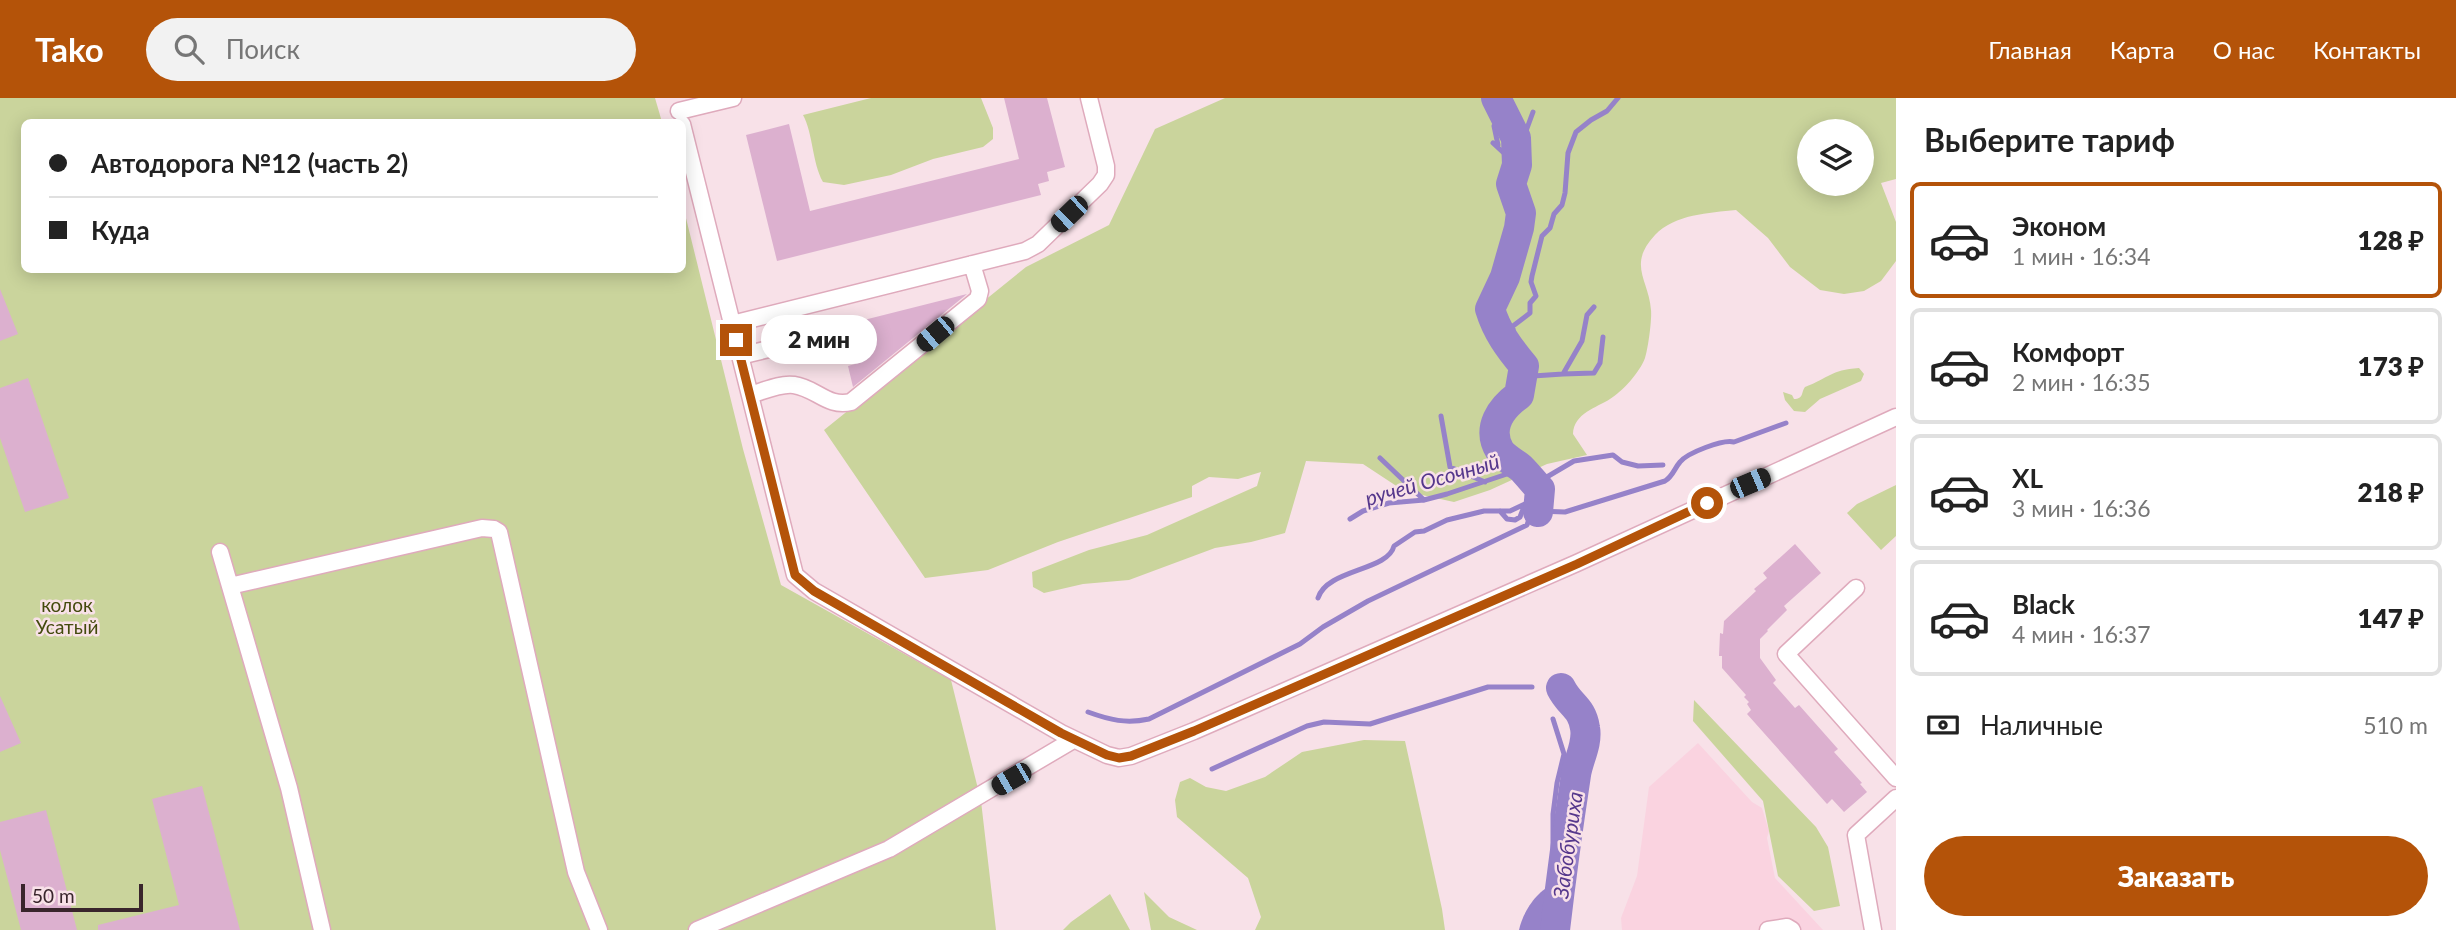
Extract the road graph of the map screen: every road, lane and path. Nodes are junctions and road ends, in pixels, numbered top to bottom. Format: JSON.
{"nodes":[{"id":1,"x":733,"y":98,"type":"edge"},
{"id":2,"x":1089,"y":98,"type":"edge"},
{"id":3,"x":680,"y":114,"type":"edge"},
{"id":4,"x":686,"y":138,"type":"edge"},
{"id":5,"x":972,"y":264,"type":"junction"},
{"id":6,"x":732,"y":324,"type":"junction"},
{"id":7,"x":822,"y":336,"type":"dead end"},
{"id":8,"x":740,"y":356,"type":"junction"},
{"id":9,"x":750,"y":395,"type":"junction"},
{"id":10,"x":1896,"y":417,"type":"edge"},
{"id":11,"x":220,"y":552,"type":"dead end"},
{"id":12,"x":230,"y":586,"type":"junction"},
{"id":13,"x":1856,"y":588,"type":"dead end"},
{"id":14,"x":1073,"y":740,"type":"junction"},
{"id":15,"x":1896,"y":778,"type":"edge"},
{"id":16,"x":1896,"y":797,"type":"edge"},
{"id":17,"x":322,"y":930,"type":"edge"},
{"id":18,"x":599,"y":930,"type":"edge"},
{"id":19,"x":697,"y":930,"type":"edge"},
{"id":20,"x":1768,"y":930,"type":"edge"},
{"id":21,"x":1792,"y":930,"type":"edge"},
{"id":22,"x":1873,"y":930,"type":"edge"}],
"edges":[{"from":1,"to":3,"type":"street"},
{"from":2,"to":5,"type":"street"},
{"from":4,"to":6,"type":"street"},
{"from":5,"to":6,"type":"street"},
{"from":5,"to":9,"type":"street"},
{"from":6,"to":8,"type":"street"},
{"from":7,"to":8,"type":"street"},
{"from":8,"to":9,"type":"street"},
{"from":9,"to":14,"type":"street"},
{"from":10,"to":14,"type":"street"},
{"from":11,"to":12,"type":"street"},
{"from":12,"to":17,"type":"street"},
{"from":12,"to":18,"type":"street"},
{"from":13,"to":15,"type":"street"},
{"from":14,"to":19,"type":"street"},
{"from":16,"to":22,"type":"street"},
{"from":20,"to":21,"type":"street"}]}
